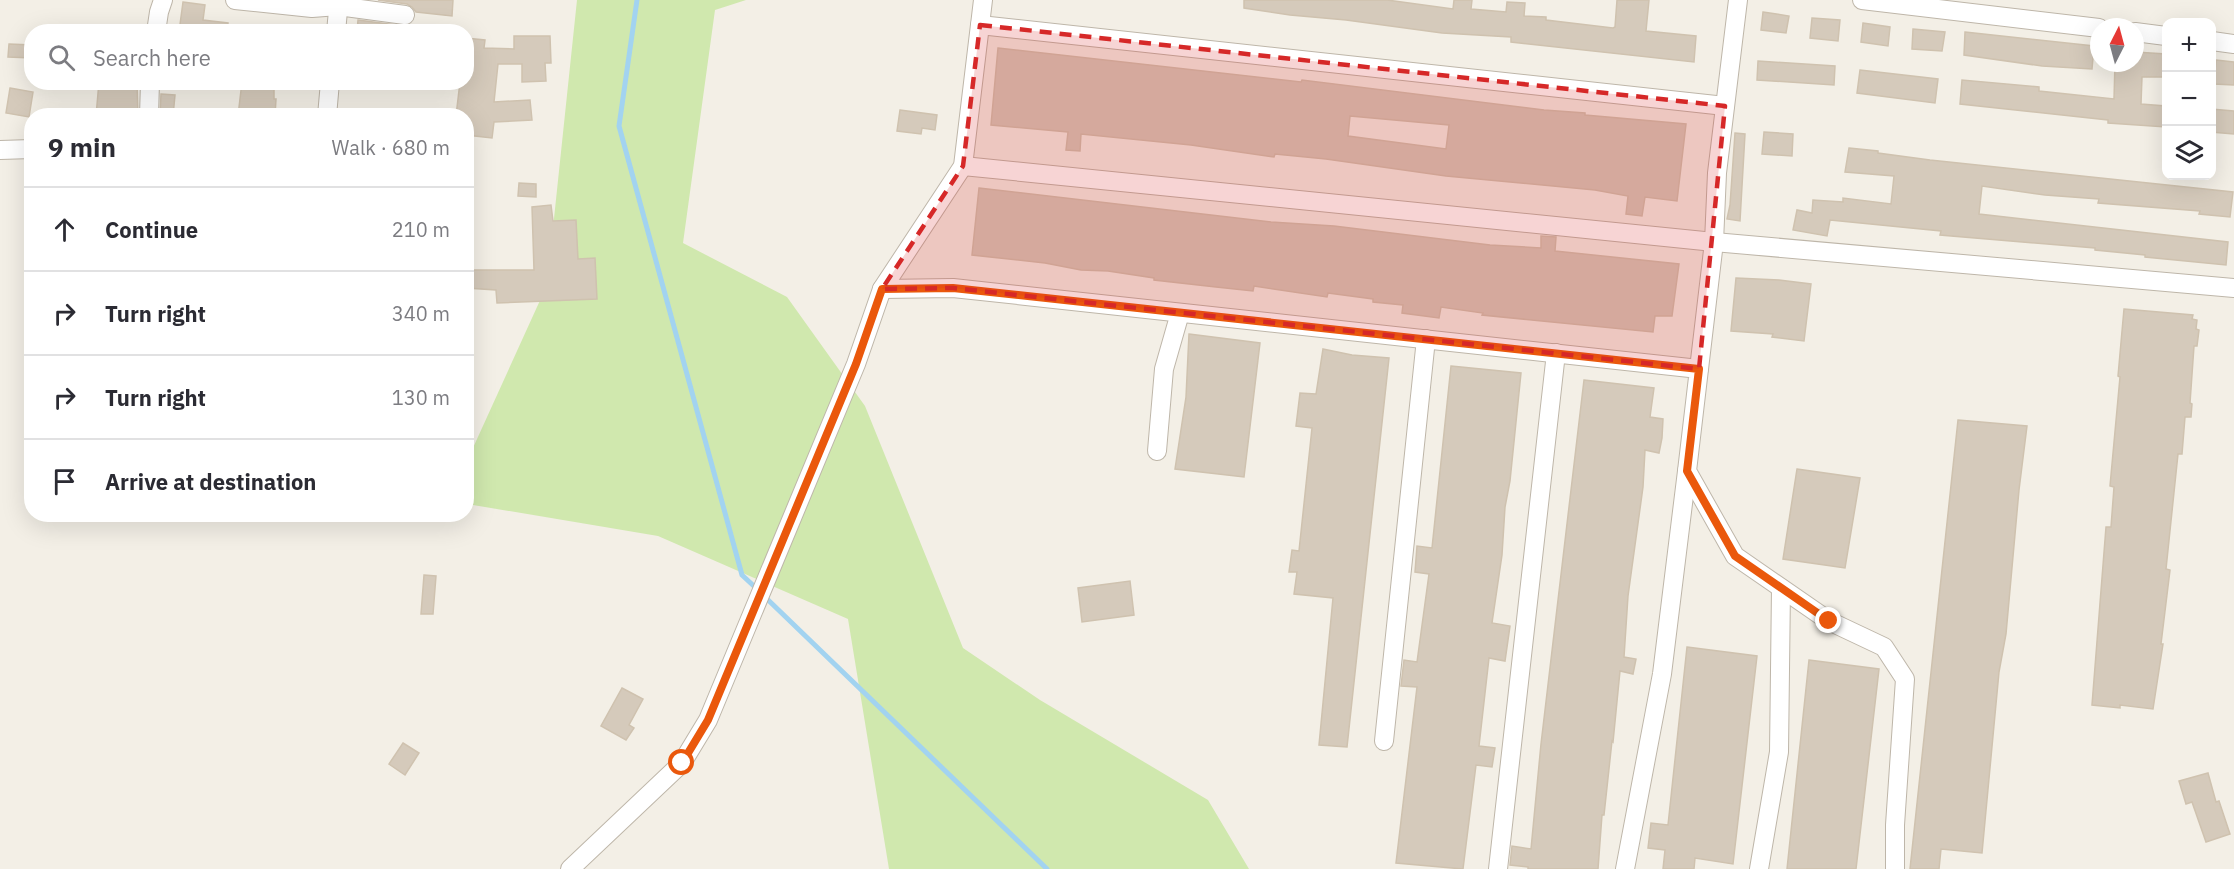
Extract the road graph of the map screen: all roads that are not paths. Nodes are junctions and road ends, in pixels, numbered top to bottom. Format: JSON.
{"nodes":[{"id":1,"x":163,"y":0,"type":"edge"},
{"id":2,"x":236,"y":0,"type":"edge"},
{"id":3,"x":983,"y":0,"type":"edge"},
{"id":4,"x":1738,"y":0,"type":"edge"},
{"id":5,"x":1862,"y":0,"type":"edge"},
{"id":6,"x":339,"y":3,"type":"edge"},
{"id":7,"x":405,"y":15,"type":"dead end"},
{"id":8,"x":157,"y":24,"type":"edge"},
{"id":9,"x":337,"y":24,"type":"edge"},
{"id":10,"x":980,"y":25,"type":"junction"},
{"id":11,"x":2090,"y":27,"type":"edge"},
{"id":12,"x":2144,"y":33,"type":"edge"},
{"id":13,"x":2162,"y":35,"type":"edge"},
{"id":14,"x":2216,"y":42,"type":"edge"},
{"id":15,"x":2234,"y":44,"type":"edge"},
{"id":16,"x":150,"y":90,"type":"edge"},
{"id":17,"x":329,"y":90,"type":"edge"},
{"id":18,"x":1725,"y":106,"type":"junction"},
{"id":19,"x":149,"y":108,"type":"edge"},
{"id":20,"x":328,"y":108,"type":"edge"},
{"id":21,"x":24,"y":149,"type":"edge"},
{"id":22,"x":0,"y":150,"type":"edge"},
{"id":23,"x":963,"y":166,"type":"junction"},
{"id":24,"x":1714,"y":242,"type":"junction"},
{"id":25,"x":2234,"y":288,"type":"edge"},
{"id":26,"x":882,"y":289,"type":"junction"},
{"id":27,"x":1180,"y":312,"type":"junction"},
{"id":28,"x":1426,"y":339,"type":"junction"},
{"id":29,"x":1556,"y":353,"type":"junction"},
{"id":30,"x":1699,"y":369,"type":"junction"},
{"id":31,"x":1157,"y":451,"type":"dead end"},
{"id":32,"x":1687,"y":471,"type":"junction"},
{"id":33,"x":1781,"y":588,"type":"junction"},
{"id":34,"x":1384,"y":741,"type":"dead end"},
{"id":35,"x":570,"y":869,"type":"edge"},
{"id":36,"x":1498,"y":869,"type":"edge"},
{"id":37,"x":1624,"y":869,"type":"edge"},
{"id":38,"x":1760,"y":869,"type":"edge"},
{"id":39,"x":1895,"y":869,"type":"edge"}],
"edges":[{"from":1,"to":8,"type":"street"},
{"from":2,"to":6,"type":"street"},
{"from":3,"to":10,"type":"street"},
{"from":4,"to":18,"type":"street"},
{"from":5,"to":11,"type":"street"},
{"from":6,"to":7,"type":"street"},
{"from":6,"to":9,"type":"street"},
{"from":10,"to":18,"type":"street"},
{"from":10,"to":23,"type":"street"},
{"from":12,"to":13,"type":"street"},
{"from":14,"to":15,"type":"street"},
{"from":16,"to":19,"type":"street"},
{"from":17,"to":20,"type":"street"},
{"from":18,"to":24,"type":"street"},
{"from":21,"to":22,"type":"street"},
{"from":23,"to":24,"type":"street"},
{"from":23,"to":26,"type":"street"},
{"from":24,"to":25,"type":"street"},
{"from":24,"to":30,"type":"street"},
{"from":26,"to":27,"type":"street"},
{"from":26,"to":35,"type":"street"},
{"from":27,"to":28,"type":"street"},
{"from":27,"to":31,"type":"street"},
{"from":28,"to":29,"type":"street"},
{"from":28,"to":34,"type":"street"},
{"from":29,"to":30,"type":"street"},
{"from":29,"to":36,"type":"street"},
{"from":30,"to":32,"type":"street"},
{"from":32,"to":33,"type":"street"},
{"from":32,"to":37,"type":"street"},
{"from":33,"to":38,"type":"street"},
{"from":33,"to":39,"type":"street"}]}
